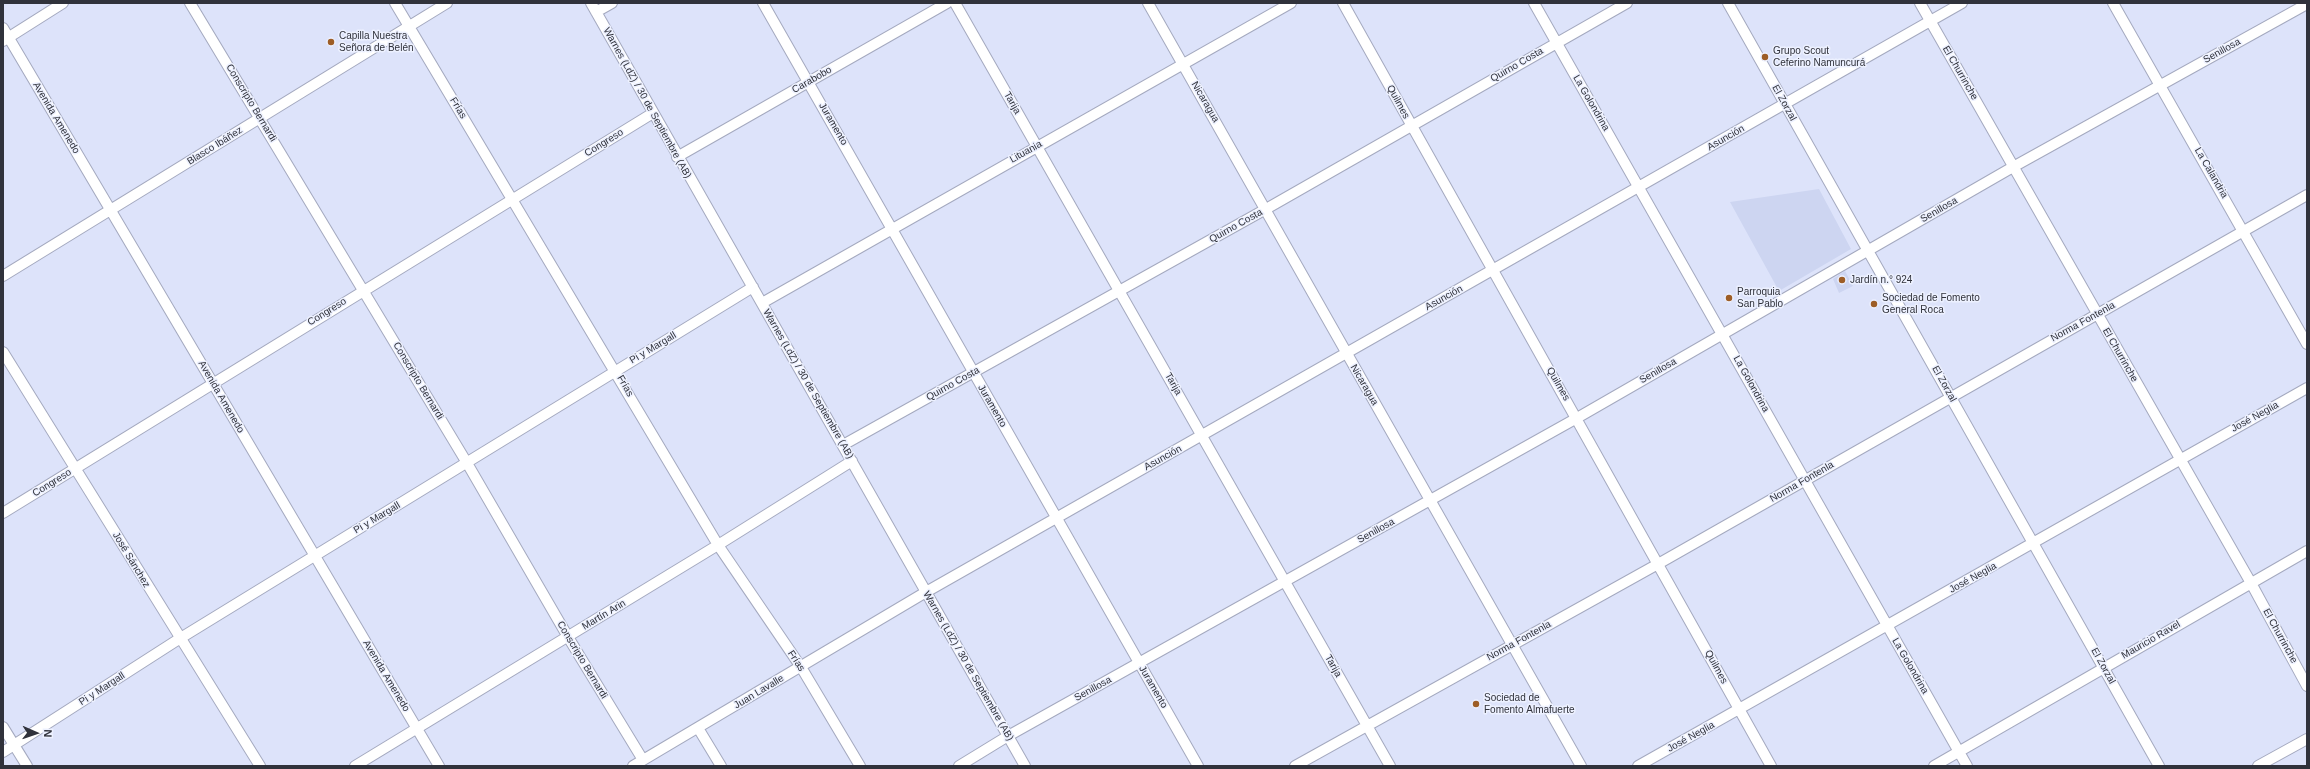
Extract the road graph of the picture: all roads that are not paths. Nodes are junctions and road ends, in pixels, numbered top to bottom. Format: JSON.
{"nodes":[{"id":1,"x":63,"y":3,"type":"edge"},
{"id":2,"x":190,"y":3,"type":"edge"},
{"id":3,"x":395,"y":3,"type":"edge"},
{"id":4,"x":447,"y":3,"type":"edge"},
{"id":5,"x":612,"y":3,"type":"edge"},
{"id":6,"x":763,"y":3,"type":"edge"},
{"id":7,"x":948,"y":3,"type":"edge"},
{"id":8,"x":955,"y":3,"type":"edge"},
{"id":9,"x":1148,"y":3,"type":"edge"},
{"id":10,"x":1291,"y":3,"type":"edge"},
{"id":11,"x":1343,"y":3,"type":"edge"},
{"id":12,"x":1534,"y":3,"type":"edge"},
{"id":13,"x":1627,"y":3,"type":"edge"},
{"id":14,"x":1728,"y":3,"type":"edge"},
{"id":15,"x":1920,"y":3,"type":"edge"},
{"id":16,"x":1962,"y":3,"type":"edge"},
{"id":17,"x":2113,"y":3,"type":"edge"},
{"id":18,"x":2307,"y":4,"type":"edge"},
{"id":19,"x":593,"y":8,"type":"edge"},
{"id":20,"x":1930,"y":21,"type":"junction"},
{"id":21,"x":409,"y":26,"type":"junction"},
{"id":22,"x":3,"y":28,"type":"edge"},
{"id":23,"x":6,"y":39,"type":"edge"},
{"id":24,"x":1557,"y":43,"type":"junction"},
{"id":25,"x":1183,"y":64,"type":"junction"},
{"id":26,"x":809,"y":82,"type":"junction"},
{"id":27,"x":2160,"y":85,"type":"junction"},
{"id":28,"x":1784,"y":104,"type":"junction"},
{"id":29,"x":653,"y":113,"type":"junction"},
{"id":30,"x":260,"y":118,"type":"junction"},
{"id":31,"x":1411,"y":126,"type":"junction"},
{"id":32,"x":1037,"y":146,"type":"junction"},
{"id":33,"x":677,"y":157,"type":"junction"},
{"id":34,"x":2013,"y":167,"type":"junction"},
{"id":35,"x":1639,"y":188,"type":"junction"},
{"id":36,"x":2307,"y":195,"type":"edge"},
{"id":37,"x":513,"y":199,"type":"junction"},
{"id":38,"x":1266,"y":209,"type":"junction"},
{"id":39,"x":111,"y":210,"type":"junction"},
{"id":40,"x":893,"y":228,"type":"junction"},
{"id":41,"x":2244,"y":231,"type":"junction"},
{"id":42,"x":1868,"y":251,"type":"junction"},
{"id":43,"x":1493,"y":271,"type":"junction"},
{"id":44,"x":3,"y":276,"type":"edge"},
{"id":45,"x":753,"y":287,"type":"junction"},
{"id":46,"x":362,"y":290,"type":"junction"},
{"id":47,"x":1120,"y":290,"type":"junction"},
{"id":48,"x":762,"y":303,"type":"junction"},
{"id":49,"x":2097,"y":314,"type":"junction"},
{"id":50,"x":1723,"y":334,"type":"junction"},
{"id":51,"x":2307,"y":344,"type":"edge"},
{"id":52,"x":3,"y":352,"type":"edge"},
{"id":53,"x":1346,"y":353,"type":"junction"},
{"id":54,"x":616,"y":371,"type":"junction"},
{"id":55,"x":973,"y":373,"type":"junction"},
{"id":56,"x":213,"y":382,"type":"junction"},
{"id":57,"x":2307,"y":388,"type":"edge"},
{"id":58,"x":1951,"y":397,"type":"junction"},
{"id":59,"x":1577,"y":418,"type":"junction"},
{"id":60,"x":1203,"y":436,"type":"junction"},
{"id":61,"x":843,"y":445,"type":"junction"},
{"id":62,"x":852,"y":460,"type":"junction"},
{"id":63,"x":2180,"y":460,"type":"junction"},
{"id":64,"x":467,"y":463,"type":"junction"},
{"id":65,"x":76,"y":468,"type":"junction"},
{"id":66,"x":1804,"y":480,"type":"junction"},
{"id":67,"x":1431,"y":500,"type":"junction"},
{"id":68,"x":3,"y":513,"type":"edge"},
{"id":69,"x":1057,"y":518,"type":"junction"},
{"id":70,"x":2034,"y":544,"type":"junction"},
{"id":71,"x":718,"y":545,"type":"junction"},
{"id":72,"x":2307,"y":551,"type":"edge"},
{"id":73,"x":315,"y":556,"type":"junction"},
{"id":74,"x":1658,"y":564,"type":"junction"},
{"id":75,"x":1286,"y":582,"type":"junction"},
{"id":76,"x":2251,"y":583,"type":"junction"},
{"id":77,"x":926,"y":592,"type":"junction"},
{"id":78,"x":1887,"y":626,"type":"junction"},
{"id":79,"x":568,"y":637,"type":"junction"},
{"id":80,"x":179,"y":639,"type":"junction"},
{"id":81,"x":1512,"y":645,"type":"junction"},
{"id":82,"x":1140,"y":664,"type":"junction"},
{"id":83,"x":801,"y":667,"type":"junction"},
{"id":84,"x":2104,"y":667,"type":"junction"},
{"id":85,"x":2307,"y":686,"type":"edge"},
{"id":86,"x":1740,"y":709,"type":"junction"},
{"id":87,"x":1366,"y":726,"type":"junction"},
{"id":88,"x":3,"y":727,"type":"edge"},
{"id":89,"x":417,"y":728,"type":"junction"},
{"id":90,"x":698,"y":728,"type":"junction"},
{"id":91,"x":1008,"y":736,"type":"junction"},
{"id":92,"x":2307,"y":739,"type":"edge"},
{"id":93,"x":14,"y":745,"type":"junction"},
{"id":94,"x":3,"y":752,"type":"edge"},
{"id":95,"x":1959,"y":752,"type":"junction"},
{"id":96,"x":643,"y":760,"type":"junction"},
{"id":97,"x":27,"y":766,"type":"edge"},
{"id":98,"x":260,"y":766,"type":"edge"},
{"id":99,"x":355,"y":766,"type":"edge"},
{"id":100,"x":439,"y":766,"type":"edge"},
{"id":101,"x":633,"y":766,"type":"edge"},
{"id":102,"x":721,"y":766,"type":"edge"},
{"id":103,"x":860,"y":766,"type":"edge"},
{"id":104,"x":959,"y":766,"type":"edge"},
{"id":105,"x":1025,"y":766,"type":"edge"},
{"id":106,"x":1198,"y":766,"type":"edge"},
{"id":107,"x":1295,"y":766,"type":"edge"},
{"id":108,"x":1390,"y":766,"type":"edge"},
{"id":109,"x":1581,"y":766,"type":"edge"},
{"id":110,"x":1638,"y":766,"type":"edge"},
{"id":111,"x":1772,"y":766,"type":"edge"},
{"id":112,"x":1934,"y":766,"type":"edge"},
{"id":113,"x":1967,"y":766,"type":"edge"},
{"id":114,"x":2159,"y":766,"type":"edge"},
{"id":115,"x":2258,"y":766,"type":"edge"}],
"edges":[{"from":1,"to":23,"type":"street"},
{"from":2,"to":30,"type":"street","name":"Conscripto Bernardi"},
{"from":3,"to":21,"type":"street","name":"Frías"},
{"from":4,"to":21,"type":"street","name":"Blasco Ibáñez"},
{"from":5,"to":19,"type":"street"},
{"from":6,"to":26,"type":"street","name":"Juramento"},
{"from":7,"to":26,"type":"street","name":"Carabobo"},
{"from":8,"to":32,"type":"street","name":"Tarija"},
{"from":9,"to":25,"type":"street","name":"Nicaragua"},
{"from":10,"to":25,"type":"street","name":"Lituania"},
{"from":11,"to":31,"type":"street","name":"Quilmes"},
{"from":12,"to":24,"type":"street","name":"La Golondrina"},
{"from":13,"to":24,"type":"street","name":"Quirno Costa"},
{"from":14,"to":28,"type":"street","name":"El Zorzal"},
{"from":15,"to":20,"type":"street","name":"El Churrinche"},
{"from":16,"to":20,"type":"street","name":"Asunción"},
{"from":17,"to":27,"type":"street","name":"La Calandria"},
{"from":18,"to":27,"type":"street","name":"Senillosa"},
{"from":19,"to":29,"type":"street","name":"Warnes (LdZ) / 30 de Septiembre (AB)"},
{"from":20,"to":28,"type":"street","name":"Asunción"},
{"from":20,"to":34,"type":"street","name":"El Churrinche"},
{"from":21,"to":30,"type":"street","name":"Blasco Ibáñez"},
{"from":21,"to":37,"type":"street","name":"Frías"},
{"from":22,"to":23,"type":"street","name":"Avenida Amenedo"},
{"from":23,"to":39,"type":"street","name":"Avenida Amenedo"},
{"from":24,"to":31,"type":"street","name":"Quirno Costa"},
{"from":24,"to":35,"type":"street","name":"La Golondrina"},
{"from":25,"to":32,"type":"street","name":"Lituania"},
{"from":25,"to":38,"type":"street","name":"Nicaragua"},
{"from":26,"to":33,"type":"street","name":"Carabobo"},
{"from":26,"to":40,"type":"street","name":"Juramento"},
{"from":27,"to":34,"type":"street","name":"Senillosa"},
{"from":27,"to":41,"type":"street","name":"La Calandria"},
{"from":28,"to":35,"type":"street","name":"Asunción"},
{"from":28,"to":42,"type":"street","name":"El Zorzal"},
{"from":29,"to":33,"type":"street","name":"Warnes (LdZ) / 30 de Septiembre (AB)"},
{"from":29,"to":37,"type":"street","name":"Congreso"},
{"from":30,"to":39,"type":"street","name":"Blasco Ibáñez"},
{"from":30,"to":46,"type":"street","name":"Conscripto Bernardi"},
{"from":31,"to":38,"type":"street","name":"Quirno Costa"},
{"from":31,"to":43,"type":"street","name":"Quilmes"},
{"from":32,"to":40,"type":"street","name":"Lituania"},
{"from":32,"to":47,"type":"street","name":"Tarija"},
{"from":33,"to":45,"type":"street","name":"Warnes (LdZ) / 30 de Septiembre (AB)"},
{"from":34,"to":42,"type":"street","name":"Senillosa"},
{"from":34,"to":49,"type":"street","name":"El Churrinche"},
{"from":35,"to":43,"type":"street","name":"Asunción"},
{"from":35,"to":50,"type":"street","name":"La Golondrina"},
{"from":36,"to":41,"type":"street","name":"Norma Fontenla"},
{"from":37,"to":46,"type":"street","name":"Congreso"},
{"from":37,"to":54,"type":"street","name":"Frías"},
{"from":38,"to":47,"type":"street","name":"Quirno Costa"},
{"from":38,"to":53,"type":"street","name":"Nicaragua"},
{"from":39,"to":44,"type":"street","name":"Blasco Ibáñez"},
{"from":39,"to":56,"type":"street","name":"Avenida Amenedo"},
{"from":40,"to":48,"type":"street","name":"Lituania"},
{"from":40,"to":55,"type":"street","name":"Juramento"},
{"from":41,"to":49,"type":"street","name":"Norma Fontenla"},
{"from":41,"to":51,"type":"street","name":"La Calandria"},
{"from":42,"to":50,"type":"street","name":"Senillosa"},
{"from":42,"to":58,"type":"street","name":"El Zorzal"},
{"from":43,"to":53,"type":"street","name":"Asunción"},
{"from":43,"to":59,"type":"street","name":"Quilmes"},
{"from":45,"to":48,"type":"street","name":"Warnes (LdZ) / 30 de Septiembre (AB)"},
{"from":45,"to":54,"type":"street","name":"Pi y Margall"},
{"from":46,"to":56,"type":"street","name":"Congreso"},
{"from":46,"to":64,"type":"street","name":"Conscripto Bernardi"},
{"from":47,"to":55,"type":"street","name":"Quirno Costa"},
{"from":47,"to":60,"type":"street","name":"Tarija"},
{"from":48,"to":61,"type":"street","name":"Warnes (LdZ) / 30 de Septiembre (AB)"},
{"from":49,"to":58,"type":"street","name":"Norma Fontenla"},
{"from":49,"to":63,"type":"street","name":"El Churrinche"},
{"from":50,"to":59,"type":"street","name":"Senillosa"},
{"from":50,"to":66,"type":"street","name":"La Golondrina"},
{"from":52,"to":65,"type":"street","name":"José Sánchez"},
{"from":53,"to":60,"type":"street","name":"Asunción"},
{"from":53,"to":67,"type":"street","name":"Nicaragua"},
{"from":54,"to":64,"type":"street","name":"Pi y Margall"},
{"from":54,"to":71,"type":"street","name":"Frías"},
{"from":55,"to":61,"type":"street","name":"Quirno Costa"},
{"from":55,"to":69,"type":"street","name":"Juramento"},
{"from":56,"to":65,"type":"street","name":"Congreso"},
{"from":56,"to":73,"type":"street","name":"Avenida Amenedo"},
{"from":57,"to":63,"type":"street","name":"José Neglia"},
{"from":58,"to":66,"type":"street","name":"Norma Fontenla"},
{"from":58,"to":70,"type":"street","name":"El Zorzal"},
{"from":59,"to":67,"type":"street","name":"Senillosa"},
{"from":59,"to":74,"type":"street","name":"Quilmes"},
{"from":60,"to":69,"type":"street","name":"Asunción"},
{"from":60,"to":75,"type":"street","name":"Tarija"},
{"from":61,"to":62,"type":"street","name":"Warnes (LdZ) / 30 de Septiembre (AB)"},
{"from":62,"to":71,"type":"street","name":"Martín Arin"},
{"from":62,"to":77,"type":"street","name":"Warnes (LdZ) / 30 de Septiembre (AB)"},
{"from":63,"to":70,"type":"street","name":"José Neglia"},
{"from":63,"to":76,"type":"street","name":"El Churrinche"},
{"from":64,"to":73,"type":"street","name":"Pi y Margall"},
{"from":64,"to":79,"type":"street","name":"Conscripto Bernardi"},
{"from":65,"to":68,"type":"street","name":"Congreso"},
{"from":65,"to":80,"type":"street","name":"José Sánchez"},
{"from":66,"to":74,"type":"street","name":"Norma Fontenla"},
{"from":66,"to":78,"type":"street","name":"La Golondrina"},
{"from":67,"to":75,"type":"street","name":"Senillosa"},
{"from":67,"to":81,"type":"street","name":"Nicaragua"},
{"from":69,"to":77,"type":"street","name":"Asunción"},
{"from":69,"to":82,"type":"street","name":"Juramento"},
{"from":70,"to":78,"type":"street","name":"José Neglia"},
{"from":70,"to":84,"type":"street","name":"El Zorzal"},
{"from":71,"to":79,"type":"street","name":"Martín Arin"},
{"from":71,"to":83,"type":"street","name":"Frías"},
{"from":72,"to":76,"type":"street","name":"Mauricio Ravel"},
{"from":73,"to":80,"type":"street","name":"Pi y Margall"},
{"from":73,"to":89,"type":"street","name":"Avenida Amenedo"},
{"from":74,"to":81,"type":"street","name":"Norma Fontenla"},
{"from":74,"to":86,"type":"street","name":"Quilmes"},
{"from":75,"to":82,"type":"street","name":"Senillosa"},
{"from":75,"to":87,"type":"street","name":"Tarija"},
{"from":76,"to":84,"type":"street","name":"Mauricio Ravel"},
{"from":76,"to":85,"type":"street","name":"El Churrinche"},
{"from":77,"to":83,"type":"street","name":"Juan Lavalle"},
{"from":77,"to":91,"type":"street","name":"Warnes (LdZ) / 30 de Septiembre (AB)"},
{"from":78,"to":86,"type":"street","name":"José Neglia"},
{"from":78,"to":95,"type":"street","name":"La Golondrina"},
{"from":79,"to":89,"type":"street","name":"Martín Arin"},
{"from":79,"to":96,"type":"street","name":"Conscripto Bernardi"},
{"from":80,"to":93,"type":"street","name":"Pi y Margall"},
{"from":80,"to":98,"type":"street","name":"José Sánchez"},
{"from":81,"to":87,"type":"street","name":"Norma Fontenla"},
{"from":81,"to":109,"type":"street","name":"Nicaragua"},
{"from":82,"to":91,"type":"street","name":"Senillosa"},
{"from":82,"to":106,"type":"street","name":"Juramento"},
{"from":83,"to":90,"type":"street","name":"Juan Lavalle"},
{"from":83,"to":103,"type":"street","name":"Frías"},
{"from":84,"to":95,"type":"street","name":"Mauricio Ravel"},
{"from":84,"to":114,"type":"street","name":"El Zorzal"},
{"from":86,"to":110,"type":"street","name":"José Neglia"},
{"from":86,"to":111,"type":"street","name":"Quilmes"},
{"from":87,"to":107,"type":"street","name":"Norma Fontenla"},
{"from":87,"to":108,"type":"street","name":"Tarija"},
{"from":88,"to":93,"type":"street"},
{"from":89,"to":99,"type":"street","name":"Martín Arin"},
{"from":89,"to":100,"type":"street","name":"Avenida Amenedo"},
{"from":90,"to":96,"type":"street","name":"Juan Lavalle"},
{"from":90,"to":102,"type":"street"},
{"from":91,"to":104,"type":"street","name":"Senillosa"},
{"from":91,"to":105,"type":"street","name":"Warnes (LdZ) / 30 de Septiembre (AB)"},
{"from":92,"to":115,"type":"street"},
{"from":93,"to":94,"type":"street","name":"Pi y Margall"},
{"from":93,"to":97,"type":"street"},
{"from":95,"to":112,"type":"street","name":"Mauricio Ravel"},
{"from":95,"to":113,"type":"street","name":"La Golondrina"},
{"from":96,"to":101,"type":"street","name":"Juan Lavalle"}]}
